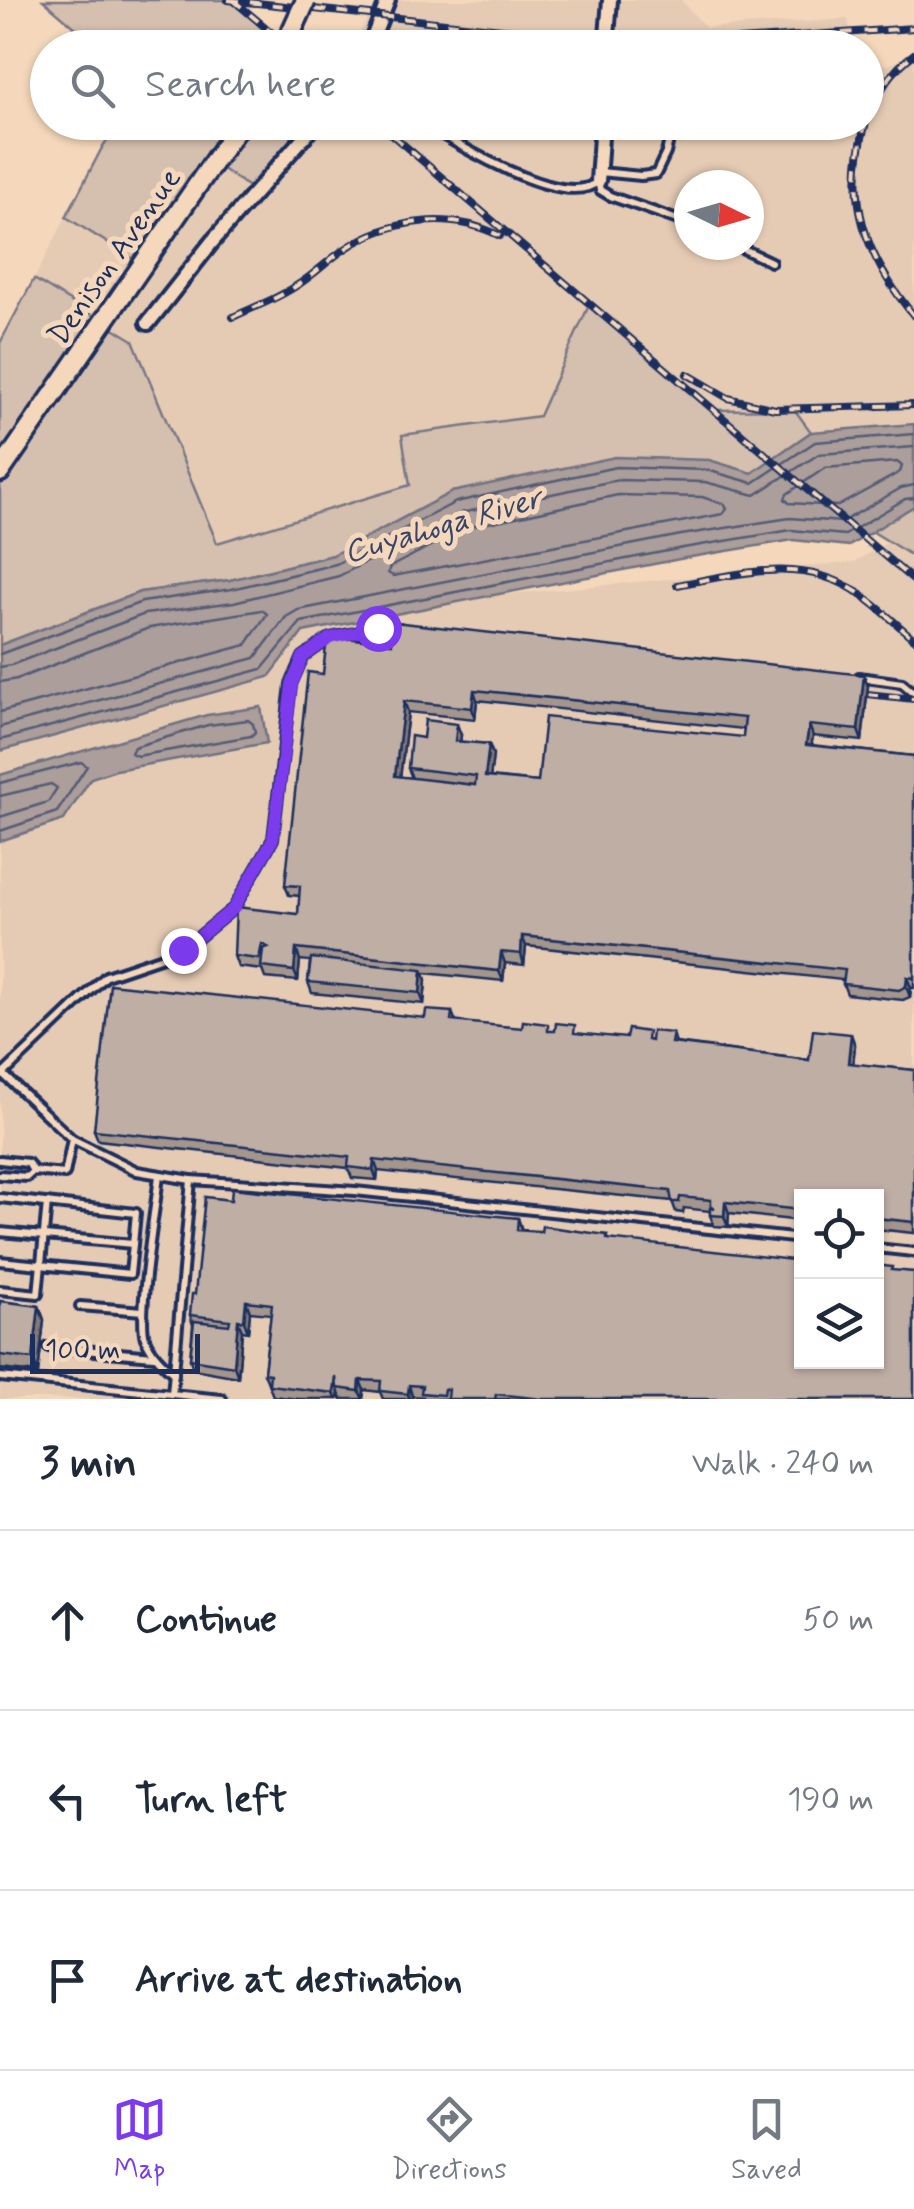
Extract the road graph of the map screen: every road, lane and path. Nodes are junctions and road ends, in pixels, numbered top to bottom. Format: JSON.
{"nodes":[{"id":1,"x":306,"y":0,"type":"edge"},
{"id":2,"x":388,"y":0,"type":"edge"},
{"id":3,"x":610,"y":0,"type":"edge"},
{"id":4,"x":292,"y":30,"type":"edge"},
{"id":5,"x":376,"y":30,"type":"edge"},
{"id":6,"x":608,"y":30,"type":"edge"},
{"id":7,"x":229,"y":140,"type":"edge"},
{"id":8,"x":301,"y":140,"type":"edge"},
{"id":9,"x":450,"y":140,"type":"edge"},
{"id":10,"x":601,"y":140,"type":"edge"},
{"id":11,"x":669,"y":140,"type":"edge"},
{"id":12,"x":599,"y":176,"type":"junction"},
{"id":13,"x":674,"y":219,"type":"edge"},
{"id":14,"x":764,"y":258,"type":"edge"},
{"id":15,"x":772,"y":262,"type":"dead end"},
{"id":16,"x":148,"y":323,"type":"dead end"},
{"id":17,"x":0,"y":472,"type":"edge"},
{"id":18,"x":414,"y":628,"type":"edge"},
{"id":19,"x":856,"y":676,"type":"edge"},
{"id":20,"x":914,"y":693,"type":"edge"},
{"id":21,"x":2,"y":1076,"type":"edge"},
{"id":22,"x":72,"y":1139,"type":"junction"},
{"id":23,"x":0,"y":1160,"type":"edge"},
{"id":24,"x":34,"y":1171,"type":"junction"},
{"id":25,"x":0,"y":1175,"type":"edge"},
{"id":26,"x":159,"y":1175,"type":"junction"},
{"id":27,"x":191,"y":1180,"type":"junction"},
{"id":28,"x":0,"y":1198,"type":"edge"},
{"id":29,"x":46,"y":1203,"type":"junction"},
{"id":30,"x":0,"y":1232,"type":"edge"},
{"id":31,"x":44,"y":1236,"type":"junction"},
{"id":32,"x":794,"y":1239,"type":"edge"},
{"id":33,"x":133,"y":1244,"type":"junction"},
{"id":34,"x":884,"y":1249,"type":"edge"},
{"id":35,"x":914,"y":1252,"type":"edge"},
{"id":36,"x":0,"y":1261,"type":"edge"},
{"id":37,"x":42,"y":1265,"type":"junction"},
{"id":38,"x":0,"y":1290,"type":"edge"},
{"id":39,"x":80,"y":1306,"type":"dead end"},
{"id":40,"x":144,"y":1311,"type":"junction"},
{"id":41,"x":48,"y":1346,"type":"dead end"},
{"id":42,"x":155,"y":1356,"type":"junction"},
{"id":43,"x":174,"y":1374,"type":"junction"},
{"id":44,"x":0,"y":1377,"type":"edge"},
{"id":45,"x":172,"y":1394,"type":"junction"},
{"id":46,"x":222,"y":1399,"type":"edge"}],
"edges":[{"from":1,"to":4,"type":"main road","bridge":true},
{"from":2,"to":5,"type":"street"},
{"from":3,"to":6,"type":"street"},
{"from":7,"to":17,"type":"main road","name":"Denison Avenue"},
{"from":8,"to":16,"type":"street"},
{"from":9,"to":12,"type":"lane"},
{"from":10,"to":12,"type":"street"},
{"from":11,"to":12,"type":"lane"},
{"from":12,"to":13,"type":"lane"},
{"from":14,"to":15,"type":"lane"},
{"from":18,"to":21,"type":"lane"},
{"from":19,"to":20,"type":"lane"},
{"from":21,"to":22,"type":"lane"},
{"from":22,"to":24,"type":"lane"},
{"from":22,"to":26,"type":"lane"},
{"from":23,"to":24,"type":"lane"},
{"from":24,"to":25,"type":"lane"},
{"from":26,"to":27,"type":"lane"},
{"from":26,"to":40,"type":"lane"},
{"from":27,"to":32,"type":"lane"},
{"from":27,"to":43,"type":"lane"},
{"from":28,"to":29,"type":"lane"},
{"from":29,"to":31,"type":"lane"},
{"from":29,"to":33,"type":"lane"},
{"from":30,"to":31,"type":"lane"},
{"from":31,"to":33,"type":"lane"},
{"from":31,"to":37,"type":"lane"},
{"from":33,"to":37,"type":"lane"},
{"from":34,"to":35,"type":"lane"},
{"from":36,"to":37,"type":"lane"},
{"from":37,"to":38,"type":"lane"},
{"from":39,"to":40,"type":"lane"},
{"from":40,"to":42,"type":"lane"},
{"from":41,"to":42,"type":"lane"},
{"from":42,"to":43,"type":"lane"},
{"from":43,"to":45,"type":"lane"},
{"from":44,"to":45,"type":"lane"},
{"from":45,"to":46,"type":"lane"}]}
